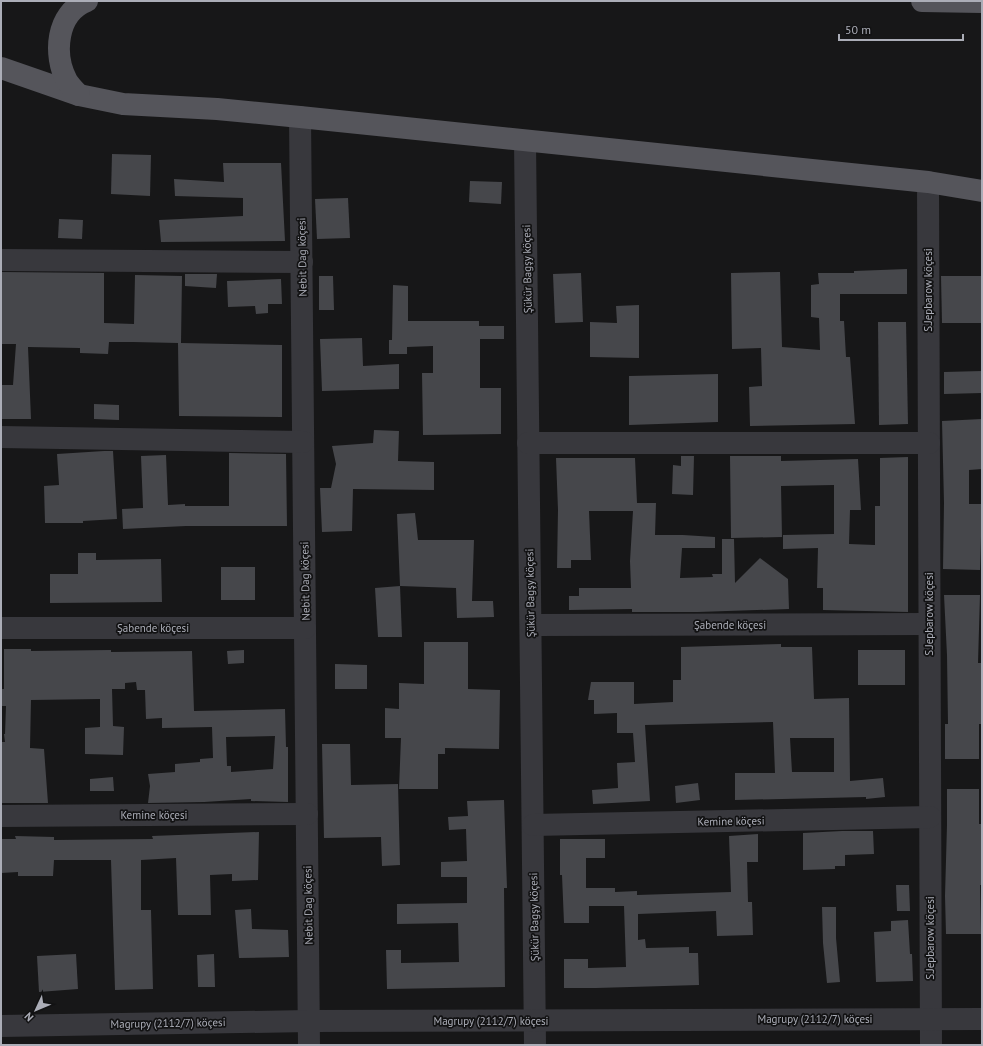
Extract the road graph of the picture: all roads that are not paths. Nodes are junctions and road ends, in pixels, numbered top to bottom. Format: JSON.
{"nodes":[{"id":1,"x":87,"y":1,"type":"edge"},
{"id":2,"x":922,"y":1,"type":"edge"},
{"id":3,"x":982,"y":2,"type":"edge"},
{"id":4,"x":1,"y":68,"type":"edge"},
{"id":5,"x":79,"y":95,"type":"junction"},
{"id":6,"x":300,"y":117,"type":"junction"},
{"id":7,"x":525,"y":141,"type":"junction"},
{"id":8,"x":928,"y":182,"type":"junction"},
{"id":9,"x":982,"y":191,"type":"edge"},
{"id":10,"x":1,"y":260,"type":"edge"},
{"id":11,"x":302,"y":262,"type":"junction"},
{"id":12,"x":1,"y":437,"type":"edge"},
{"id":13,"x":303,"y":442,"type":"junction"},
{"id":14,"x":528,"y":443,"type":"junction"},
{"id":15,"x":929,"y":443,"type":"junction"},
{"id":16,"x":929,"y":624,"type":"junction"},
{"id":17,"x":530,"y":625,"type":"junction"},
{"id":18,"x":1,"y":628,"type":"edge"},
{"id":19,"x":305,"y":628,"type":"junction"},
{"id":20,"x":307,"y":814,"type":"junction"},
{"id":21,"x":1,"y":816,"type":"edge"},
{"id":22,"x":930,"y":817,"type":"junction"},
{"id":23,"x":533,"y":825,"type":"junction"},
{"id":24,"x":982,"y":1018,"type":"edge"},
{"id":25,"x":931,"y":1019,"type":"junction"},
{"id":26,"x":535,"y":1021,"type":"junction"},
{"id":27,"x":309,"y":1022,"type":"junction"},
{"id":28,"x":1,"y":1026,"type":"edge"},
{"id":29,"x":309,"y":1045,"type":"edge"},
{"id":30,"x":535,"y":1045,"type":"edge"},
{"id":31,"x":931,"y":1045,"type":"edge"}],
"edges":[{"from":1,"to":5,"type":"main road"},
{"from":2,"to":3,"type":"main road"},
{"from":4,"to":5,"type":"main road"},
{"from":5,"to":6,"type":"main road"},
{"from":6,"to":7,"type":"main road"},
{"from":6,"to":11,"type":"street","name":"Nebit Dag köçesi"},
{"from":7,"to":8,"type":"main road"},
{"from":7,"to":14,"type":"street","name":"Şükür Bagşy köçesi"},
{"from":8,"to":9,"type":"main road"},
{"from":8,"to":15,"type":"street","name":"S.Jepbarow köçesi"},
{"from":10,"to":11,"type":"street"},
{"from":11,"to":13,"type":"street","name":"Nebit Dag köçesi"},
{"from":12,"to":13,"type":"street"},
{"from":13,"to":19,"type":"street","name":"Nebit Dag köçesi"},
{"from":14,"to":15,"type":"street"},
{"from":14,"to":17,"type":"street","name":"Şükür Bagşy köçesi"},
{"from":15,"to":16,"type":"street","name":"S.Jepbarow köçesi"},
{"from":16,"to":17,"type":"street","name":"Şabende köçesi"},
{"from":16,"to":22,"type":"street","name":"S.Jepbarow köçesi"},
{"from":17,"to":23,"type":"street","name":"Şükür Bagşy köçesi"},
{"from":18,"to":19,"type":"street","name":"Şabende köçesi"},
{"from":19,"to":20,"type":"street","name":"Nebit Dag köçesi"},
{"from":20,"to":21,"type":"street","name":"Kemine köçesi"},
{"from":20,"to":27,"type":"street","name":"Nebit Dag köçesi"},
{"from":22,"to":23,"type":"street","name":"Kemine köçesi"},
{"from":22,"to":25,"type":"street","name":"S.Jepbarow köçesi"},
{"from":23,"to":26,"type":"street","name":"Şükür Bagşy köçesi"},
{"from":24,"to":25,"type":"street","name":"Magrupy (2112/7) köçesi"},
{"from":25,"to":26,"type":"street","name":"Magrupy (2112/7) köçesi"},
{"from":25,"to":31,"type":"street","name":"S.Jepbarow köçesi"},
{"from":26,"to":27,"type":"street","name":"Magrupy (2112/7) köçesi"},
{"from":26,"to":30,"type":"street","name":"Şükür Bagşy köçesi"},
{"from":27,"to":28,"type":"street","name":"Magrupy (2112/7) köçesi"},
{"from":27,"to":29,"type":"street","name":"Nebit Dag köçesi"}]}
